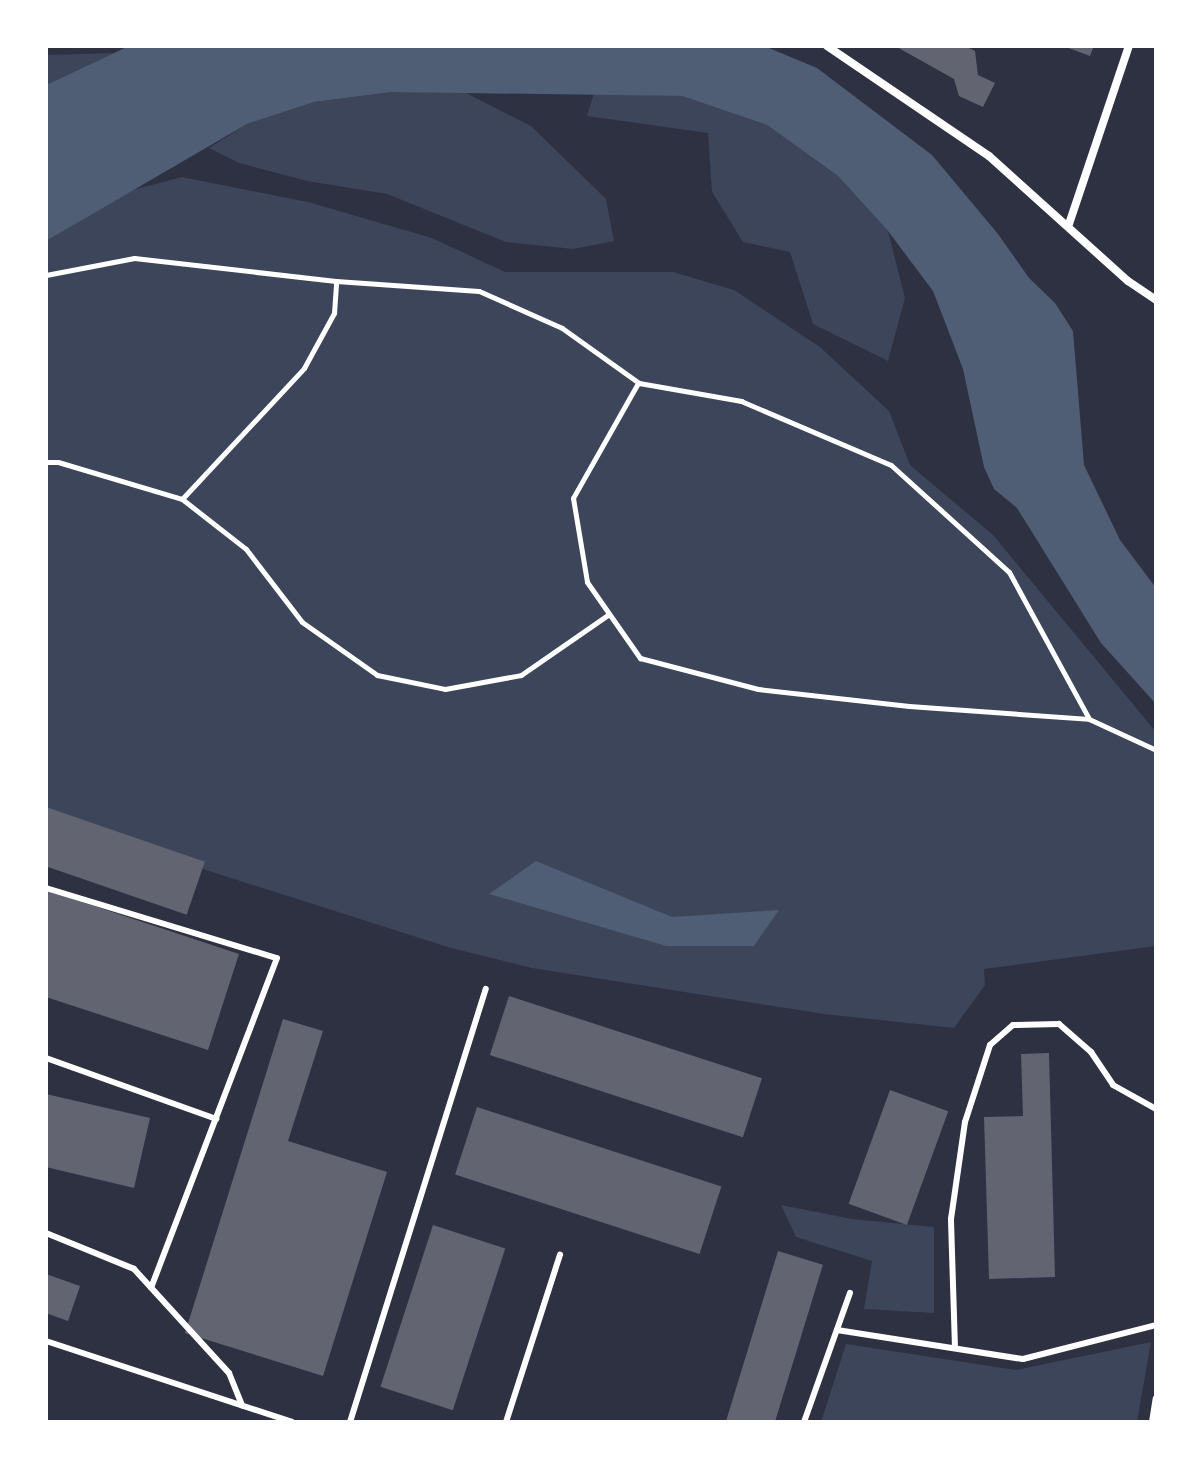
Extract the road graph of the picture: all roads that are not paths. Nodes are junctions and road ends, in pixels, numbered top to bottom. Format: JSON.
{"nodes":[{"id":1,"x":827,"y":46,"type":"edge"},
{"id":2,"x":1129,"y":46,"type":"edge"},
{"id":3,"x":1069,"y":224,"type":"junction"},
{"id":4,"x":1156,"y":300,"type":"edge"},
{"id":5,"x":46,"y":888,"type":"edge"},
{"id":6,"x":486,"y":989,"type":"dead end"},
{"id":7,"x":46,"y":1058,"type":"edge"},
{"id":8,"x":1156,"y":1109,"type":"edge"},
{"id":9,"x":216,"y":1119,"type":"junction"},
{"id":10,"x":46,"y":1233,"type":"edge"},
{"id":11,"x":560,"y":1255,"type":"dead end"},
{"id":12,"x":151,"y":1288,"type":"junction"},
{"id":13,"x":850,"y":1293,"type":"dead end"},
{"id":14,"x":1156,"y":1325,"type":"edge"},
{"id":15,"x":837,"y":1330,"type":"junction"},
{"id":16,"x":46,"y":1341,"type":"edge"},
{"id":17,"x":955,"y":1348,"type":"junction"},
{"id":18,"x":1156,"y":1398,"type":"edge"},
{"id":19,"x":242,"y":1406,"type":"junction"},
{"id":20,"x":292,"y":1422,"type":"edge"},
{"id":21,"x":350,"y":1422,"type":"edge"},
{"id":22,"x":506,"y":1422,"type":"edge"},
{"id":23,"x":804,"y":1422,"type":"edge"},
{"id":24,"x":1152,"y":1422,"type":"edge"}],
"edges":[{"from":1,"to":3,"type":"street"},
{"from":2,"to":3,"type":"street"},
{"from":3,"to":4,"type":"street"},
{"from":5,"to":9,"type":"lane"},
{"from":6,"to":21,"type":"lane"},
{"from":7,"to":9,"type":"lane"},
{"from":8,"to":17,"type":"lane"},
{"from":9,"to":12,"type":"lane"},
{"from":10,"to":12,"type":"lane"},
{"from":11,"to":22,"type":"lane"},
{"from":12,"to":19,"type":"lane"},
{"from":13,"to":15,"type":"lane"},
{"from":14,"to":17,"type":"lane"},
{"from":15,"to":17,"type":"lane"},
{"from":15,"to":23,"type":"lane"},
{"from":16,"to":19,"type":"lane"},
{"from":18,"to":24,"type":"lane"},
{"from":19,"to":20,"type":"lane"}]}
